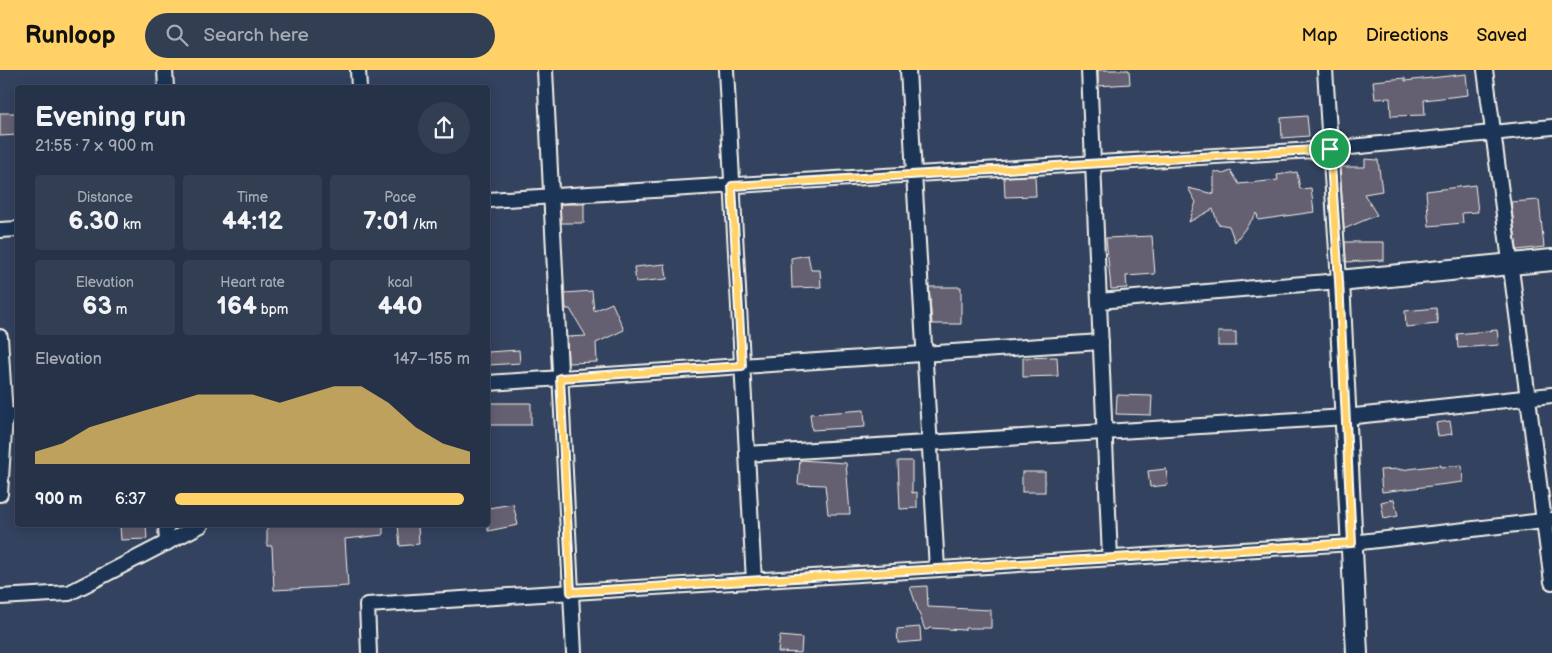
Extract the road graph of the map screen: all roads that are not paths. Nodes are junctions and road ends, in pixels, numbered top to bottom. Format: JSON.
{"nodes":[{"id":1,"x":165,"y":70,"type":"edge"},
{"id":2,"x":358,"y":70,"type":"edge"},
{"id":3,"x":545,"y":70,"type":"edge"},
{"id":4,"x":726,"y":70,"type":"edge"},
{"id":5,"x":908,"y":70,"type":"edge"},
{"id":6,"x":1089,"y":70,"type":"edge"},
{"id":7,"x":1325,"y":70,"type":"edge"},
{"id":8,"x":1485,"y":70,"type":"edge"},
{"id":9,"x":166,"y":85,"type":"edge"},
{"id":10,"x":359,"y":85,"type":"edge"},
{"id":11,"x":1552,"y":127,"type":"edge"},
{"id":12,"x":1493,"y":132,"type":"junction"},
{"id":13,"x":1330,"y":149,"type":"junction"},
{"id":14,"x":1093,"y":163,"type":"junction"},
{"id":15,"x":914,"y":174,"type":"junction"},
{"id":16,"x":732,"y":186,"type":"junction"},
{"id":17,"x":551,"y":196,"type":"junction"},
{"id":18,"x":490,"y":200,"type":"edge"},
{"id":19,"x":15,"y":229,"type":"edge"},
{"id":20,"x":0,"y":230,"type":"edge"},
{"id":21,"x":1552,"y":260,"type":"edge"},
{"id":22,"x":1511,"y":264,"type":"junction"},
{"id":23,"x":1339,"y":281,"type":"junction"},
{"id":24,"x":1099,"y":301,"type":"junction"},
{"id":25,"x":0,"y":337,"type":"edge"},
{"id":26,"x":1101,"y":342,"type":"junction"},
{"id":27,"x":924,"y":354,"type":"junction"},
{"id":28,"x":742,"y":366,"type":"junction"},
{"id":29,"x":560,"y":378,"type":"junction"},
{"id":30,"x":490,"y":383,"type":"edge"},
{"id":31,"x":1552,"y":395,"type":"edge"},
{"id":32,"x":1528,"y":398,"type":"junction"},
{"id":33,"x":7,"y":416,"type":"edge"},
{"id":34,"x":1346,"y":417,"type":"junction"},
{"id":35,"x":1104,"y":432,"type":"junction"},
{"id":36,"x":930,"y":443,"type":"junction"},
{"id":37,"x":747,"y":454,"type":"junction"},
{"id":38,"x":0,"y":494,"type":"edge"},
{"id":39,"x":1548,"y":520,"type":"edge"},
{"id":40,"x":166,"y":527,"type":"edge"},
{"id":41,"x":197,"y":527,"type":"edge"},
{"id":42,"x":167,"y":543,"type":"junction"},
{"id":43,"x":1352,"y":543,"type":"junction"},
{"id":44,"x":1110,"y":558,"type":"junction"},
{"id":45,"x":937,"y":569,"type":"junction"},
{"id":46,"x":754,"y":580,"type":"junction"},
{"id":47,"x":1552,"y":582,"type":"edge"},
{"id":48,"x":571,"y":592,"type":"junction"},
{"id":49,"x":0,"y":597,"type":"edge"},
{"id":50,"x":369,"y":653,"type":"edge"},
{"id":51,"x":574,"y":653,"type":"edge"},
{"id":52,"x":1357,"y":653,"type":"edge"}],
"edges":[{"from":1,"to":9,"type":"street"},
{"from":2,"to":10,"type":"street"},
{"from":3,"to":17,"type":"street"},
{"from":4,"to":16,"type":"street"},
{"from":5,"to":15,"type":"street"},
{"from":6,"to":14,"type":"street"},
{"from":7,"to":13,"type":"street"},
{"from":8,"to":12,"type":"street"},
{"from":11,"to":12,"type":"street"},
{"from":12,"to":13,"type":"street"},
{"from":12,"to":22,"type":"street"},
{"from":13,"to":14,"type":"street"},
{"from":13,"to":23,"type":"street"},
{"from":14,"to":15,"type":"street"},
{"from":14,"to":24,"type":"street"},
{"from":15,"to":16,"type":"street"},
{"from":15,"to":27,"type":"street"},
{"from":16,"to":17,"type":"street"},
{"from":16,"to":28,"type":"street"},
{"from":17,"to":18,"type":"street"},
{"from":17,"to":29,"type":"street"},
{"from":19,"to":20,"type":"street"},
{"from":21,"to":22,"type":"main road"},
{"from":22,"to":23,"type":"main road"},
{"from":22,"to":32,"type":"street"},
{"from":23,"to":24,"type":"street"},
{"from":23,"to":34,"type":"main road"},
{"from":24,"to":26,"type":"street"},
{"from":25,"to":33,"type":"street"},
{"from":26,"to":27,"type":"street"},
{"from":26,"to":35,"type":"street"},
{"from":27,"to":28,"type":"street"},
{"from":27,"to":36,"type":"street"},
{"from":28,"to":29,"type":"street"},
{"from":28,"to":37,"type":"street"},
{"from":29,"to":30,"type":"street"},
{"from":29,"to":48,"type":"street"},
{"from":31,"to":32,"type":"street"},
{"from":32,"to":34,"type":"street"},
{"from":32,"to":39,"type":"street"},
{"from":33,"to":38,"type":"street"},
{"from":34,"to":35,"type":"street"},
{"from":34,"to":43,"type":"main road"},
{"from":35,"to":36,"type":"street"},
{"from":35,"to":44,"type":"street"},
{"from":36,"to":37,"type":"street"},
{"from":36,"to":45,"type":"street"},
{"from":37,"to":46,"type":"street"},
{"from":39,"to":43,"type":"street"},
{"from":39,"to":47,"type":"street"},
{"from":40,"to":42,"type":"street"},
{"from":41,"to":42,"type":"street"},
{"from":42,"to":49,"type":"street"},
{"from":43,"to":44,"type":"street"},
{"from":43,"to":52,"type":"main road"},
{"from":44,"to":45,"type":"street"},
{"from":45,"to":46,"type":"street"},
{"from":46,"to":48,"type":"street"},
{"from":48,"to":50,"type":"street"},
{"from":48,"to":51,"type":"street"}]}
